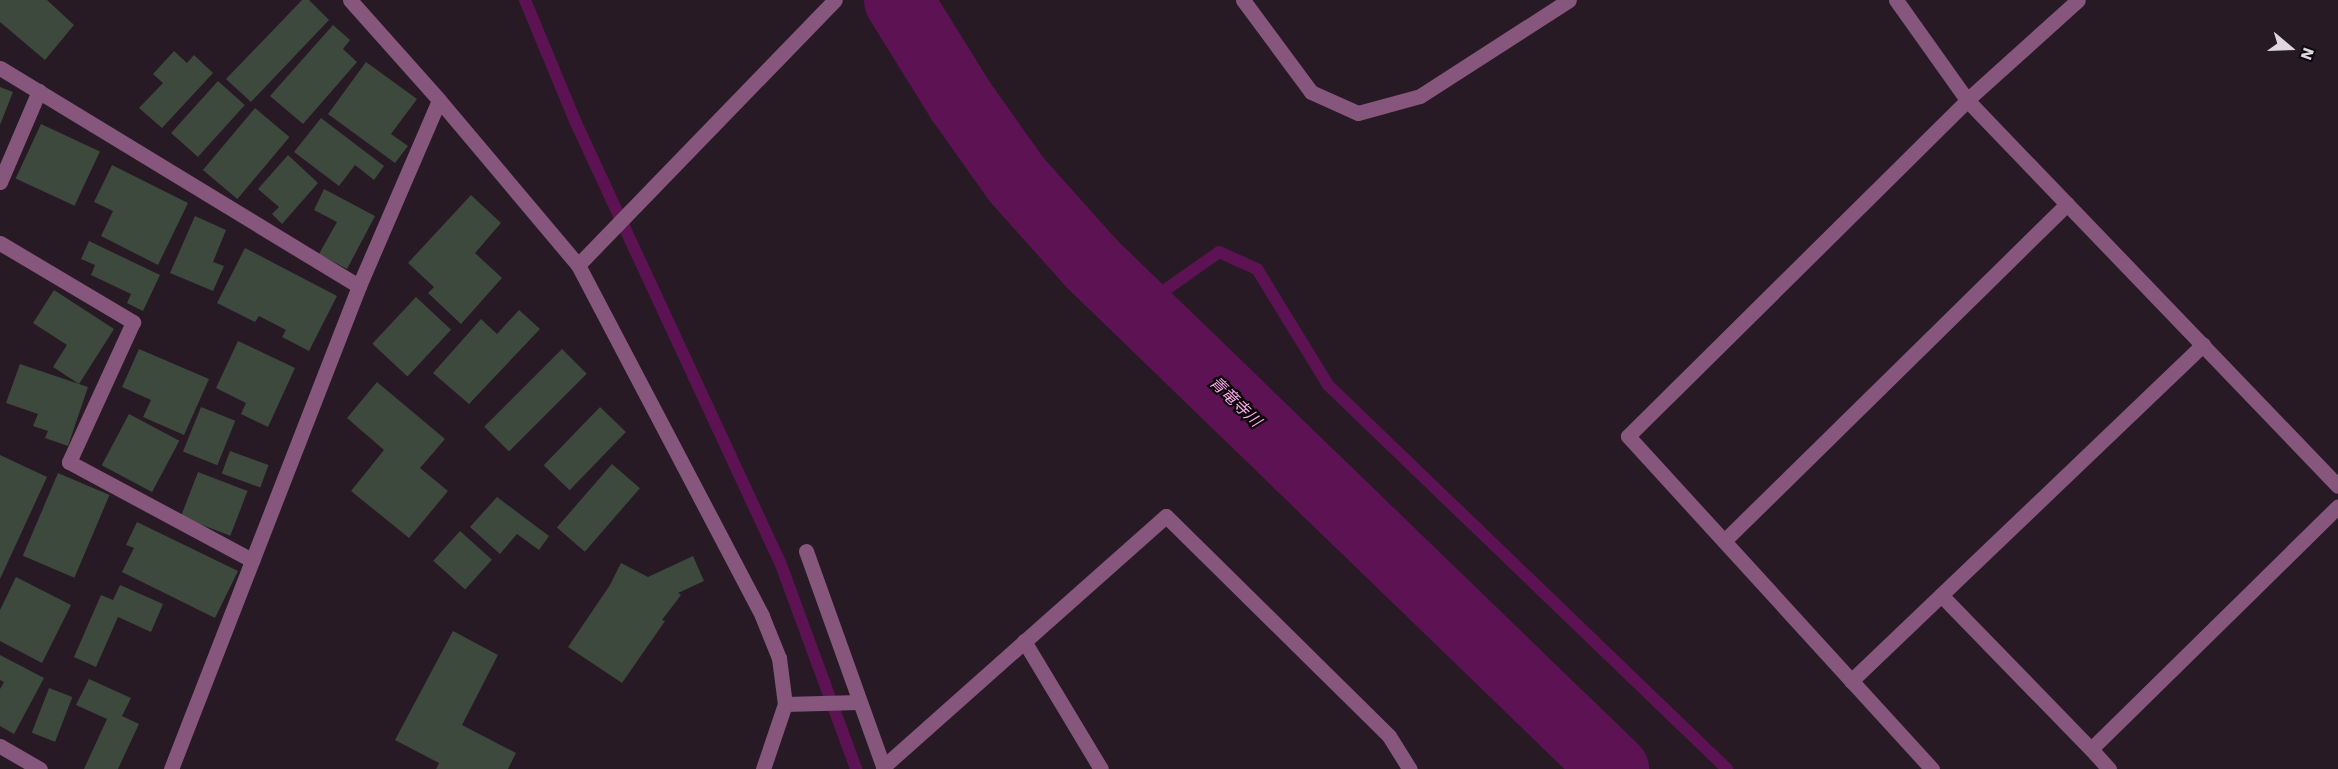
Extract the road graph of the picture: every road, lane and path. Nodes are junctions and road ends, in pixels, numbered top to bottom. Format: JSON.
{"nodes":[{"id":1,"x":350,"y":0,"type":"edge"},
{"id":2,"x":835,"y":0,"type":"edge"},
{"id":3,"x":1243,"y":0,"type":"edge"},
{"id":4,"x":1569,"y":0,"type":"edge"},
{"id":5,"x":1896,"y":0,"type":"edge"},
{"id":6,"x":2078,"y":0,"type":"edge"},
{"id":7,"x":0,"y":68,"type":"edge"},
{"id":8,"x":39,"y":91,"type":"junction"},
{"id":9,"x":439,"y":100,"type":"junction"},
{"id":10,"x":1967,"y":100,"type":"junction"},
{"id":11,"x":0,"y":182,"type":"edge"},
{"id":12,"x":2067,"y":204,"type":"junction"},
{"id":13,"x":0,"y":243,"type":"edge"},
{"id":14,"x":578,"y":265,"type":"junction"},
{"id":15,"x":359,"y":286,"type":"junction"},
{"id":16,"x":2203,"y":345,"type":"junction"},
{"id":17,"x":2338,"y":486,"type":"edge"},
{"id":18,"x":2338,"y":506,"type":"edge"},
{"id":19,"x":1724,"y":541,"type":"junction"},
{"id":20,"x":806,"y":551,"type":"dead end"},
{"id":21,"x":252,"y":560,"type":"junction"},
{"id":22,"x":1941,"y":595,"type":"junction"},
{"id":23,"x":1024,"y":642,"type":"junction"},
{"id":24,"x":1851,"y":681,"type":"junction"},
{"id":25,"x":859,"y":702,"type":"junction"},
{"id":26,"x":785,"y":704,"type":"junction"},
{"id":27,"x":0,"y":746,"type":"edge"},
{"id":28,"x":2091,"y":749,"type":"junction"},
{"id":29,"x":884,"y":768,"type":"edge"},
{"id":30,"x":40,"y":769,"type":"edge"},
{"id":31,"x":171,"y":769,"type":"edge"},
{"id":32,"x":763,"y":769,"type":"edge"},
{"id":33,"x":1101,"y":769,"type":"edge"},
{"id":34,"x":1410,"y":769,"type":"edge"},
{"id":35,"x":1932,"y":769,"type":"edge"},
{"id":36,"x":2109,"y":769,"type":"edge"}],
"edges":[{"from":1,"to":9,"type":"street"},
{"from":2,"to":14,"type":"street"},
{"from":3,"to":4,"type":"street"},
{"from":5,"to":10,"type":"street"},
{"from":6,"to":10,"type":"street"},
{"from":7,"to":8,"type":"street"},
{"from":8,"to":11,"type":"street"},
{"from":8,"to":15,"type":"street"},
{"from":9,"to":14,"type":"street"},
{"from":9,"to":15,"type":"street"},
{"from":10,"to":12,"type":"street"},
{"from":10,"to":19,"type":"street"},
{"from":12,"to":16,"type":"street"},
{"from":12,"to":19,"type":"street"},
{"from":13,"to":21,"type":"street"},
{"from":14,"to":26,"type":"street"},
{"from":15,"to":21,"type":"street"},
{"from":16,"to":17,"type":"street"},
{"from":16,"to":22,"type":"street"},
{"from":18,"to":28,"type":"street"},
{"from":19,"to":24,"type":"street"},
{"from":20,"to":25,"type":"street"},
{"from":21,"to":31,"type":"street"},
{"from":22,"to":24,"type":"street"},
{"from":22,"to":28,"type":"street"},
{"from":23,"to":29,"type":"street"},
{"from":23,"to":33,"type":"street"},
{"from":23,"to":34,"type":"street"},
{"from":24,"to":35,"type":"street"},
{"from":25,"to":26,"type":"street"},
{"from":25,"to":29,"type":"street"},
{"from":26,"to":32,"type":"street"},
{"from":27,"to":30,"type":"street"},
{"from":28,"to":36,"type":"street"}]}
